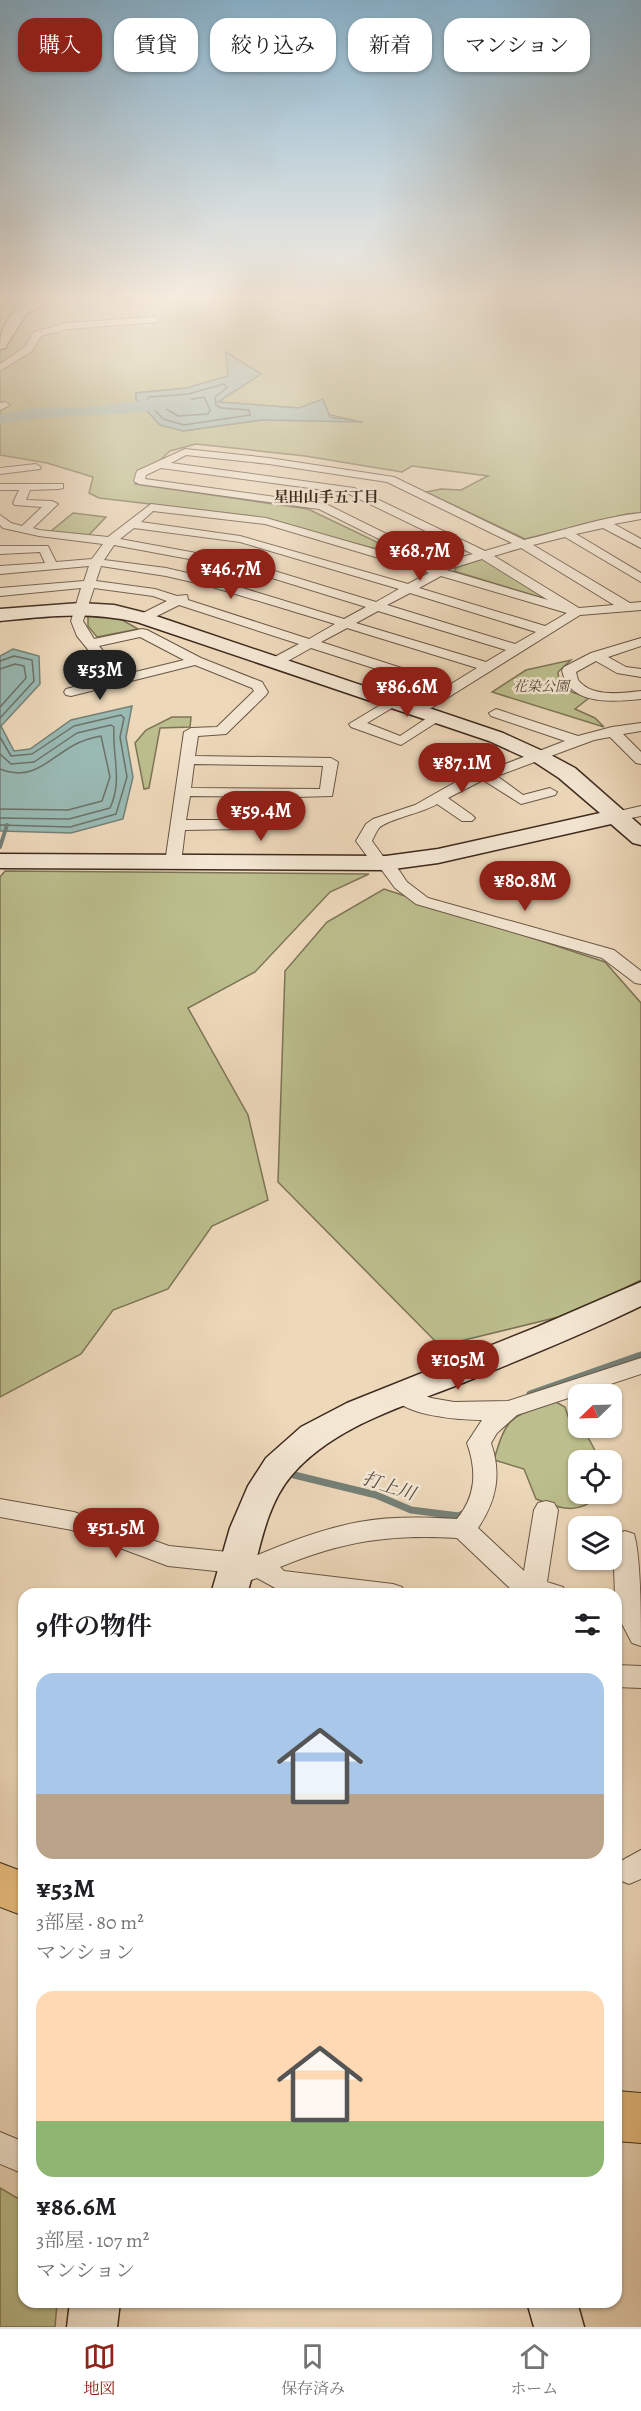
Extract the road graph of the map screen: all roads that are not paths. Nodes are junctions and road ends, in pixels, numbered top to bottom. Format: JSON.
{"nodes":[{"id":1,"x":269,"y":461,"type":"junction"},
{"id":2,"x":157,"y":464,"type":"junction"},
{"id":3,"x":36,"y":467,"type":"dead end"},
{"id":4,"x":0,"y":471,"type":"edge"},
{"id":5,"x":253,"y":477,"type":"junction"},
{"id":6,"x":139,"y":481,"type":"junction"},
{"id":7,"x":155,"y":483,"type":"junction"},
{"id":8,"x":59,"y":486,"type":"dead end"},
{"id":9,"x":0,"y":487,"type":"edge"},
{"id":10,"x":26,"y":487,"type":"junction"},
{"id":11,"x":232,"y":493,"type":"junction"},
{"id":12,"x":430,"y":497,"type":"junction"},
{"id":13,"x":151,"y":507,"type":"junction"},
{"id":14,"x":390,"y":508,"type":"junction"},
{"id":15,"x":641,"y":516,"type":"edge"},
{"id":16,"x":349,"y":519,"type":"junction"},
{"id":17,"x":2,"y":524,"type":"edge"},
{"id":18,"x":132,"y":524,"type":"junction"},
{"id":19,"x":605,"y":524,"type":"junction"},
{"id":20,"x":25,"y":529,"type":"junction"},
{"id":21,"x":564,"y":532,"type":"junction"},
{"id":22,"x":310,"y":534,"type":"junction"},
{"id":23,"x":111,"y":541,"type":"junction"},
{"id":24,"x":523,"y":544,"type":"junction"},
{"id":25,"x":641,"y":544,"type":"edge"},
{"id":26,"x":280,"y":549,"type":"junction"},
{"id":27,"x":0,"y":550,"type":"edge"},
{"id":28,"x":483,"y":554,"type":"junction"},
{"id":29,"x":96,"y":562,"type":"junction"},
{"id":30,"x":52,"y":566,"type":"junction"},
{"id":31,"x":245,"y":566,"type":"junction"},
{"id":32,"x":441,"y":569,"type":"junction"},
{"id":33,"x":0,"y":570,"type":"edge"},
{"id":34,"x":641,"y":578,"type":"edge"},
{"id":35,"x":213,"y":583,"type":"junction"},
{"id":36,"x":89,"y":584,"type":"junction"},
{"id":37,"x":409,"y":588,"type":"junction"},
{"id":38,"x":0,"y":592,"type":"edge"},
{"id":39,"x":179,"y":600,"type":"junction"},
{"id":40,"x":641,"y":606,"type":"edge"},
{"id":41,"x":375,"y":607,"type":"junction"},
{"id":42,"x":627,"y":607,"type":"junction"},
{"id":43,"x":80,"y":608,"type":"junction"},
{"id":44,"x":0,"y":610,"type":"edge"},
{"id":45,"x":577,"y":612,"type":"junction"},
{"id":46,"x":143,"y":618,"type":"junction"},
{"id":47,"x":345,"y":623,"type":"junction"},
{"id":48,"x":547,"y":631,"type":"junction"},
{"id":49,"x":641,"y":642,"type":"edge"},
{"id":50,"x":310,"y":643,"type":"junction"},
{"id":51,"x":91,"y":644,"type":"junction"},
{"id":52,"x":517,"y":649,"type":"junction"},
{"id":53,"x":596,"y":656,"type":"junction"},
{"id":54,"x":196,"y":661,"type":"junction"},
{"id":55,"x":274,"y":663,"type":"junction"},
{"id":56,"x":488,"y":667,"type":"junction"},
{"id":57,"x":641,"y":673,"type":"edge"},
{"id":58,"x":120,"y":680,"type":"junction"},
{"id":59,"x":452,"y":689,"type":"junction"},
{"id":60,"x":71,"y":692,"type":"dead end"},
{"id":61,"x":641,"y":695,"type":"edge"},
{"id":62,"x":392,"y":702,"type":"junction"},
{"id":63,"x":496,"y":713,"type":"dead end"},
{"id":64,"x":429,"y":714,"type":"junction"},
{"id":65,"x":641,"y":727,"type":"edge"},
{"id":66,"x":612,"y":731,"type":"junction"},
{"id":67,"x":577,"y":741,"type":"junction"},
{"id":68,"x":540,"y":757,"type":"junction"},
{"id":69,"x":187,"y":760,"type":"junction"},
{"id":70,"x":641,"y":760,"type":"edge"},
{"id":71,"x":486,"y":775,"type":"junction"},
{"id":72,"x":183,"y":792,"type":"junction"},
{"id":73,"x":550,"y":792,"type":"dead end"},
{"id":74,"x":288,"y":793,"type":"junction"},
{"id":75,"x":438,"y":798,"type":"junction"},
{"id":76,"x":641,"y":811,"type":"edge"},
{"id":77,"x":616,"y":816,"type":"junction"},
{"id":78,"x":467,"y":818,"type":"dead end"},
{"id":79,"x":178,"y":825,"type":"junction"},
{"id":80,"x":641,"y":838,"type":"edge"},
{"id":81,"x":0,"y":861,"type":"edge"},
{"id":82,"x":173,"y":863,"type":"junction"},
{"id":83,"x":383,"y":863,"type":"junction"},
{"id":84,"x":641,"y":979,"type":"edge"},
{"id":85,"x":641,"y":1293,"type":"edge"},
{"id":86,"x":641,"y":1366,"type":"edge"},
{"id":87,"x":402,"y":1395,"type":"junction"},
{"id":88,"x":509,"y":1409,"type":"junction"},
{"id":89,"x":0,"y":1508,"type":"edge"},
{"id":90,"x":546,"y":1510,"type":"dead end"},
{"id":91,"x":463,"y":1528,"type":"junction"},
{"id":92,"x":625,"y":1541,"type":"dead end"},
{"id":93,"x":240,"y":1575,"type":"edge"},
{"id":94,"x":344,"y":1588,"type":"edge"},
{"id":95,"x":529,"y":1588,"type":"edge"},
{"id":96,"x":540,"y":1588,"type":"edge"},
{"id":97,"x":630,"y":1621,"type":"edge"},
{"id":98,"x":622,"y":1676,"type":"edge"},
{"id":99,"x":641,"y":1677,"type":"edge"},
{"id":100,"x":0,"y":1885,"type":"edge"},
{"id":101,"x":18,"y":1892,"type":"edge"},
{"id":102,"x":622,"y":2116,"type":"edge"},
{"id":103,"x":641,"y":2118,"type":"edge"},
{"id":104,"x":0,"y":2148,"type":"edge"},
{"id":105,"x":18,"y":2156,"type":"edge"},
{"id":106,"x":94,"y":2308,"type":"edge"},
{"id":107,"x":554,"y":2308,"type":"edge"},
{"id":108,"x":92,"y":2327,"type":"edge"},
{"id":109,"x":559,"y":2327,"type":"edge"}],
"edges":[{"from":1,"to":2,"type":"street"},
{"from":1,"to":5,"type":"street"},
{"from":1,"to":12,"type":"street"},
{"from":2,"to":5,"type":"street"},
{"from":2,"to":6,"type":"street"},
{"from":3,"to":4,"type":"street"},
{"from":5,"to":11,"type":"street"},
{"from":5,"to":14,"type":"street"},
{"from":6,"to":7,"type":"street"},
{"from":6,"to":13,"type":"street"},
{"from":7,"to":11,"type":"street"},
{"from":7,"to":22,"type":"street"},
{"from":8,"to":10,"type":"street"},
{"from":9,"to":10,"type":"street"},
{"from":10,"to":20,"type":"street"},
{"from":11,"to":16,"type":"street"},
{"from":12,"to":14,"type":"street"},
{"from":12,"to":24,"type":"street"},
{"from":13,"to":18,"type":"street"},
{"from":13,"to":22,"type":"street"},
{"from":14,"to":16,"type":"street"},
{"from":14,"to":28,"type":"street"},
{"from":15,"to":19,"type":"street"},
{"from":16,"to":32,"type":"street"},
{"from":17,"to":20,"type":"street"},
{"from":18,"to":23,"type":"street"},
{"from":18,"to":26,"type":"street"},
{"from":19,"to":21,"type":"street"},
{"from":19,"to":25,"type":"street"},
{"from":20,"to":23,"type":"street"},
{"from":21,"to":24,"type":"street"},
{"from":21,"to":34,"type":"street"},
{"from":22,"to":26,"type":"street"},
{"from":22,"to":32,"type":"street"},
{"from":23,"to":29,"type":"street"},
{"from":23,"to":31,"type":"street"},
{"from":24,"to":28,"type":"street"},
{"from":24,"to":42,"type":"street"},
{"from":26,"to":31,"type":"street"},
{"from":26,"to":37,"type":"street"},
{"from":27,"to":30,"type":"street"},
{"from":28,"to":32,"type":"street"},
{"from":28,"to":45,"type":"street"},
{"from":29,"to":30,"type":"street"},
{"from":29,"to":35,"type":"street"},
{"from":29,"to":36,"type":"street"},
{"from":30,"to":33,"type":"street"},
{"from":31,"to":35,"type":"street"},
{"from":31,"to":41,"type":"street"},
{"from":32,"to":37,"type":"street"},
{"from":32,"to":45,"type":"street"},
{"from":35,"to":39,"type":"street"},
{"from":35,"to":47,"type":"street"},
{"from":36,"to":38,"type":"street"},
{"from":36,"to":39,"type":"street"},
{"from":36,"to":43,"type":"street"},
{"from":37,"to":41,"type":"street"},
{"from":37,"to":48,"type":"street"},
{"from":39,"to":46,"type":"street"},
{"from":39,"to":50,"type":"street"},
{"from":40,"to":42,"type":"street"},
{"from":41,"to":47,"type":"street"},
{"from":41,"to":52,"type":"street"},
{"from":42,"to":45,"type":"street"},
{"from":43,"to":44,"type":"street"},
{"from":43,"to":46,"type":"street"},
{"from":43,"to":51,"type":"street"},
{"from":45,"to":48,"type":"street"},
{"from":46,"to":55,"type":"street"},
{"from":47,"to":50,"type":"street"},
{"from":47,"to":56,"type":"street"},
{"from":48,"to":52,"type":"street"},
{"from":49,"to":53,"type":"street"},
{"from":50,"to":55,"type":"street"},
{"from":50,"to":59,"type":"street"},
{"from":51,"to":54,"type":"street"},
{"from":51,"to":58,"type":"street"},
{"from":52,"to":56,"type":"street"},
{"from":53,"to":57,"type":"street"},
{"from":53,"to":61,"type":"street"},
{"from":54,"to":58,"type":"street"},
{"from":54,"to":69,"type":"street"},
{"from":55,"to":62,"type":"street"},
{"from":56,"to":59,"type":"street"},
{"from":58,"to":60,"type":"street"},
{"from":59,"to":64,"type":"street"},
{"from":62,"to":64,"type":"street"},
{"from":62,"to":64,"type":"street"},
{"from":63,"to":67,"type":"street"},
{"from":64,"to":68,"type":"street"},
{"from":65,"to":66,"type":"street"},
{"from":66,"to":67,"type":"street"},
{"from":66,"to":70,"type":"street"},
{"from":67,"to":68,"type":"street"},
{"from":68,"to":71,"type":"street"},
{"from":68,"to":77,"type":"street"},
{"from":69,"to":72,"type":"street"},
{"from":69,"to":74,"type":"street"},
{"from":71,"to":73,"type":"street"},
{"from":71,"to":75,"type":"street"},
{"from":72,"to":74,"type":"street"},
{"from":72,"to":79,"type":"street"},
{"from":74,"to":79,"type":"street"},
{"from":75,"to":78,"type":"street"},
{"from":75,"to":83,"type":"street"},
{"from":76,"to":77,"type":"street"},
{"from":77,"to":80,"type":"street"},
{"from":77,"to":83,"type":"street"},
{"from":79,"to":82,"type":"street"},
{"from":81,"to":82,"type":"street"},
{"from":82,"to":83,"type":"street"},
{"from":83,"to":84,"type":"street"},
{"from":85,"to":87,"type":"street"},
{"from":86,"to":88,"type":"street"},
{"from":87,"to":88,"type":"street"},
{"from":87,"to":93,"type":"street"},
{"from":88,"to":91,"type":"street"},
{"from":89,"to":93,"type":"street"},
{"from":90,"to":96,"type":"street"},
{"from":91,"to":93,"type":"street"},
{"from":91,"to":95,"type":"street"},
{"from":92,"to":97,"type":"street"},
{"from":93,"to":94,"type":"street"},
{"from":98,"to":99,"type":"street"},
{"from":100,"to":101,"type":"main road"},
{"from":102,"to":103,"type":"main road"},
{"from":104,"to":105,"type":"street"},
{"from":106,"to":108,"type":"street"},
{"from":107,"to":109,"type":"street"}]}
